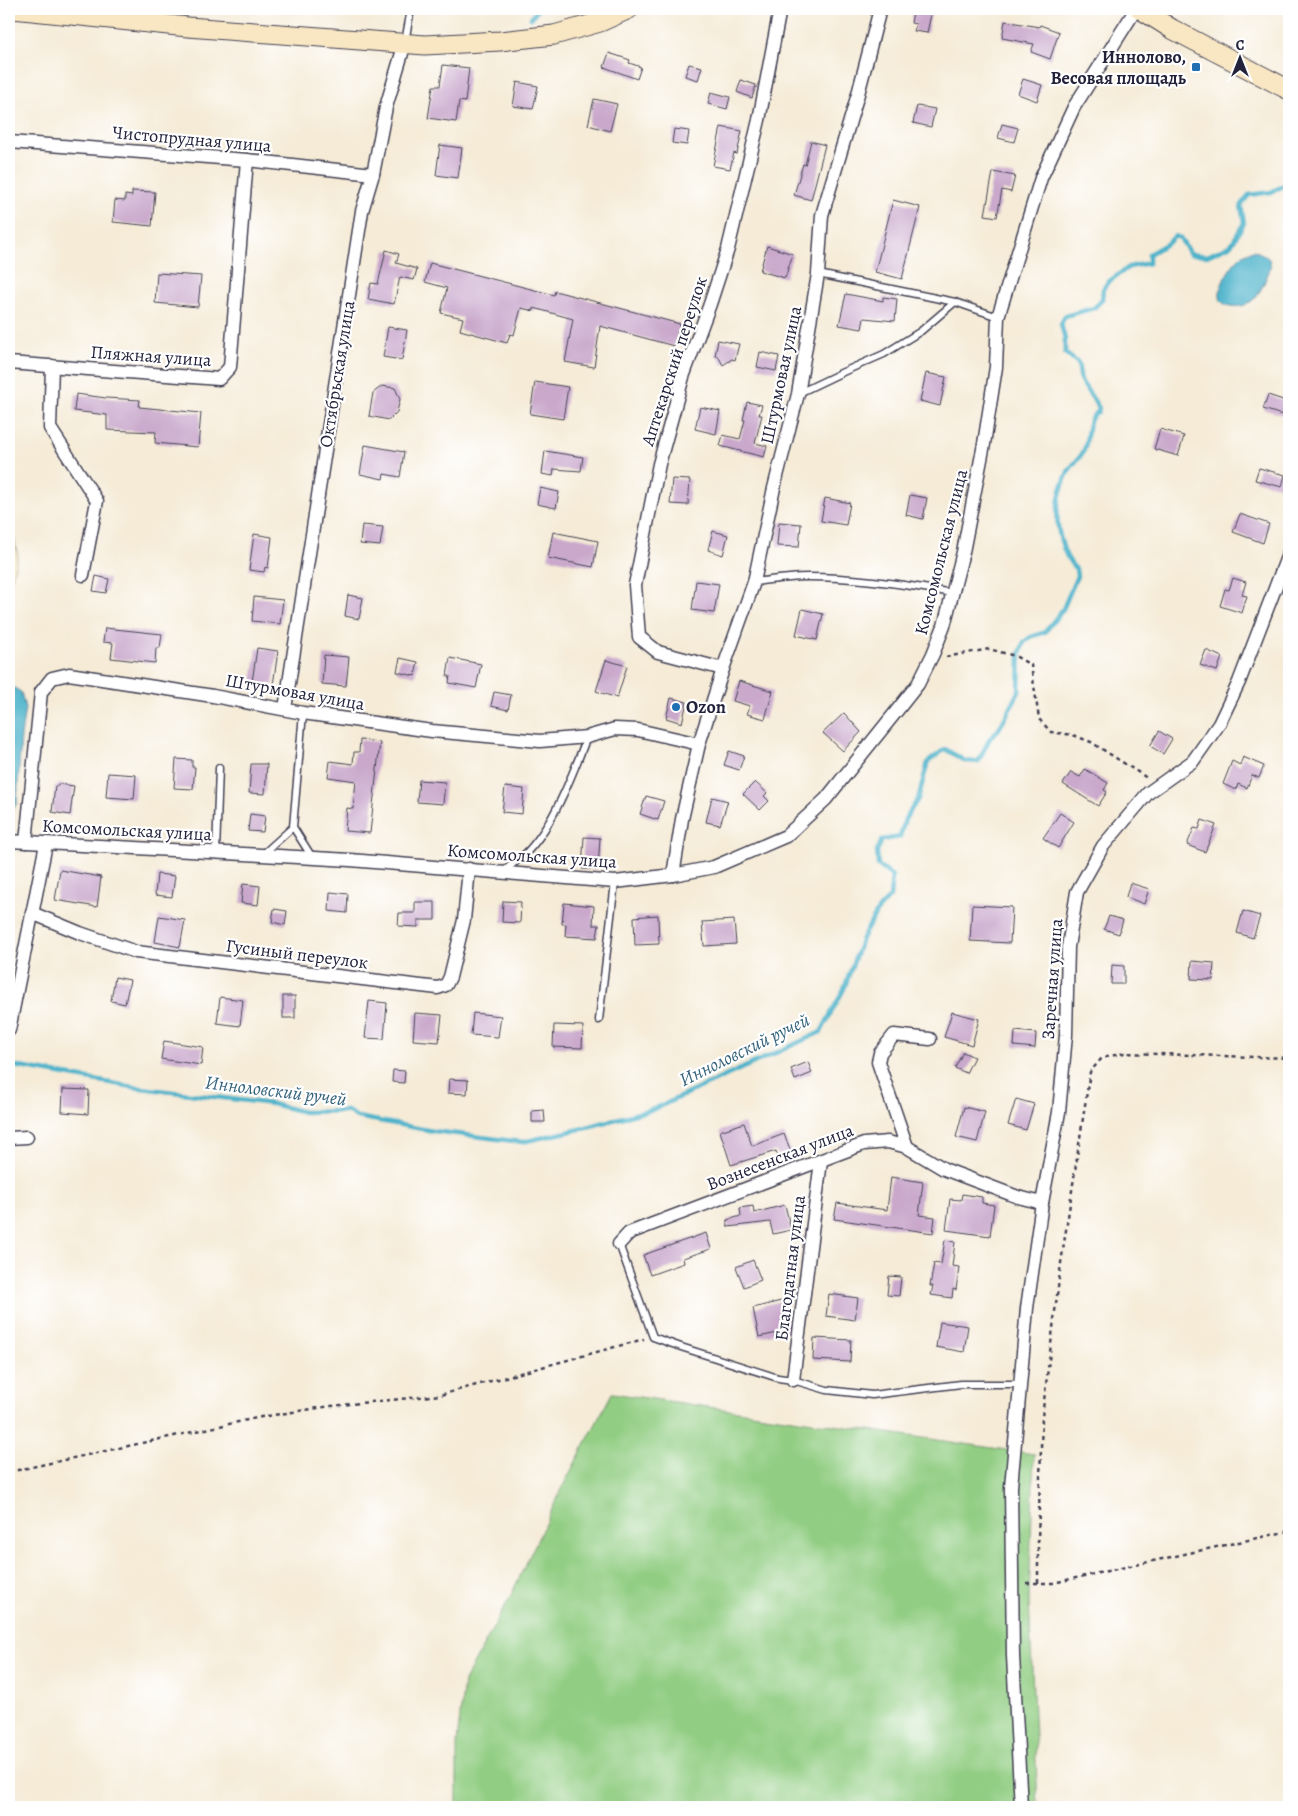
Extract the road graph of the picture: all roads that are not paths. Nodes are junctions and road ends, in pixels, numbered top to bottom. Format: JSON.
{"nodes":[{"id":1,"x":13,"y":9,"type":"edge"},
{"id":2,"x":411,"y":9,"type":"edge"},
{"id":3,"x":629,"y":9,"type":"edge"},
{"id":4,"x":780,"y":9,"type":"edge"},
{"id":5,"x":880,"y":9,"type":"edge"},
{"id":6,"x":1136,"y":9,"type":"edge"},
{"id":7,"x":1140,"y":9,"type":"edge"},
{"id":8,"x":405,"y":44,"type":"junction"},
{"id":9,"x":1289,"y":90,"type":"edge"},
{"id":10,"x":9,"y":142,"type":"edge"},
{"id":11,"x":247,"y":160,"type":"junction"},
{"id":12,"x":372,"y":174,"type":"junction"},
{"id":13,"x":818,"y":274,"type":"junction"},
{"id":14,"x":955,"y":302,"type":"junction"},
{"id":15,"x":998,"y":317,"type":"junction"},
{"id":16,"x":9,"y":363,"type":"edge"},
{"id":17,"x":52,"y":366,"type":"junction"},
{"id":18,"x":798,"y":394,"type":"junction"},
{"id":19,"x":1289,"y":552,"type":"edge"},
{"id":20,"x":1287,"y":573,"type":"edge"},
{"id":21,"x":83,"y":575,"type":"dead end"},
{"id":22,"x":754,"y":582,"type":"junction"},
{"id":23,"x":952,"y":593,"type":"junction"},
{"id":24,"x":723,"y":669,"type":"junction"},
{"id":25,"x":285,"y":709,"type":"junction"},
{"id":26,"x":303,"y":713,"type":"junction"},
{"id":27,"x":587,"y":737,"type":"junction"},
{"id":28,"x":699,"y":744,"type":"junction"},
{"id":29,"x":219,"y":768,"type":"dead end"},
{"id":30,"x":293,"y":827,"type":"junction"},
{"id":31,"x":9,"y":841,"type":"edge"},
{"id":32,"x":26,"y":842,"type":"junction"},
{"id":33,"x":46,"y":844,"type":"junction"},
{"id":34,"x":216,"y":853,"type":"junction"},
{"id":35,"x":262,"y":855,"type":"junction"},
{"id":36,"x":313,"y":858,"type":"junction"},
{"id":37,"x":468,"y":870,"type":"junction"},
{"id":38,"x":502,"y":872,"type":"junction"},
{"id":39,"x":673,"y":874,"type":"junction"},
{"id":40,"x":615,"y":882,"type":"junction"},
{"id":41,"x":32,"y":913,"type":"junction"},
{"id":42,"x":599,"y":1020,"type":"dead end"},
{"id":43,"x":9,"y":1030,"type":"edge"},
{"id":44,"x":930,"y":1039,"type":"dead end"},
{"id":45,"x":27,"y":1137,"type":"dead end"},
{"id":46,"x":9,"y":1138,"type":"edge"},
{"id":47,"x":907,"y":1147,"type":"junction"},
{"id":48,"x":821,"y":1161,"type":"junction"},
{"id":49,"x":1042,"y":1203,"type":"junction"},
{"id":50,"x":619,"y":1244,"type":"joint"},
{"id":51,"x":793,"y":1380,"type":"junction"},
{"id":52,"x":1020,"y":1384,"type":"junction"},
{"id":53,"x":1021,"y":1807,"type":"edge"}],
"edges":[{"from":1,"to":8,"type":"main road"},
{"from":2,"to":8,"type":"lane"},
{"from":3,"to":8,"type":"main road"},
{"from":4,"to":24,"type":"street","name":"Аптекарский переулок"},
{"from":5,"to":13,"type":"street","name":"Штурмовая улица"},
{"from":6,"to":15,"type":"street","name":"Комсомольская улица"},
{"from":7,"to":9,"type":"main road"},
{"from":8,"to":12,"type":"street","name":"Октябрьская улица"},
{"from":10,"to":11,"type":"street","name":"Чистопрудная улица"},
{"from":11,"to":12,"type":"street","name":"Чистопрудная улица"},
{"from":11,"to":17,"type":"street","name":"Пляжная улица"},
{"from":12,"to":25,"type":"street","name":"Октябрьская улица"},
{"from":13,"to":14,"type":"lane"},
{"from":13,"to":18,"type":"street","name":"Штурмовая улица"},
{"from":14,"to":15,"type":"lane"},
{"from":14,"to":18,"type":"lane"},
{"from":15,"to":23,"type":"street","name":"Комсомольская улица"},
{"from":16,"to":17,"type":"street","name":"Пляжная улица"},
{"from":17,"to":21,"type":"street"},
{"from":18,"to":22,"type":"street","name":"Штурмовая улица"},
{"from":19,"to":20,"type":"street","name":"Заречная улица"},
{"from":20,"to":49,"type":"street","name":"Заречная улица"},
{"from":22,"to":23,"type":"lane"},
{"from":22,"to":24,"type":"street","name":"Штурмовая улица"},
{"from":23,"to":39,"type":"street","name":"Комсомольская улица"},
{"from":24,"to":28,"type":"street","name":"Штурмовая улица"},
{"from":25,"to":26,"type":"street","name":"Штурмовая улица"},
{"from":25,"to":32,"type":"street","name":"Штурмовая улица"},
{"from":26,"to":27,"type":"street","name":"Штурмовая улица"},
{"from":26,"to":30,"type":"lane"},
{"from":27,"to":28,"type":"street","name":"Штурмовая улица"},
{"from":27,"to":38,"type":"lane"},
{"from":28,"to":39,"type":"street","name":"Штурмовая улица"},
{"from":29,"to":34,"type":"lane"},
{"from":30,"to":35,"type":"lane"},
{"from":30,"to":36,"type":"lane"},
{"from":31,"to":32,"type":"street","name":"Комсомольская улица"},
{"from":32,"to":33,"type":"street","name":"Комсомольская улица"},
{"from":33,"to":34,"type":"street","name":"Комсомольская улица"},
{"from":33,"to":41,"type":"street"},
{"from":34,"to":35,"type":"street","name":"Комсомольская улица"},
{"from":35,"to":36,"type":"street","name":"Комсомольская улица"},
{"from":36,"to":37,"type":"street","name":"Комсомольская улица"},
{"from":37,"to":38,"type":"street","name":"Комсомольская улица"},
{"from":37,"to":41,"type":"street","name":"Гусиный переулок"},
{"from":38,"to":40,"type":"street","name":"Комсомольская улица"},
{"from":39,"to":40,"type":"street","name":"Комсомольская улица"},
{"from":40,"to":42,"type":"lane"},
{"from":41,"to":43,"type":"street"},
{"from":44,"to":47,"type":"street"},
{"from":45,"to":46,"type":"street"},
{"from":47,"to":48,"type":"street","name":"Вознесенская улица"},
{"from":47,"to":49,"type":"street","name":"Вознесенская улица"},
{"from":48,"to":50,"type":"street","name":"Вознесенская улица"},
{"from":48,"to":51,"type":"street","name":"Благодатная улица"},
{"from":49,"to":52,"type":"street","name":"Заречная улица"},
{"from":50,"to":51,"type":"lane"},
{"from":51,"to":52,"type":"lane"},
{"from":52,"to":53,"type":"street","name":"Заречная улица"}]}
